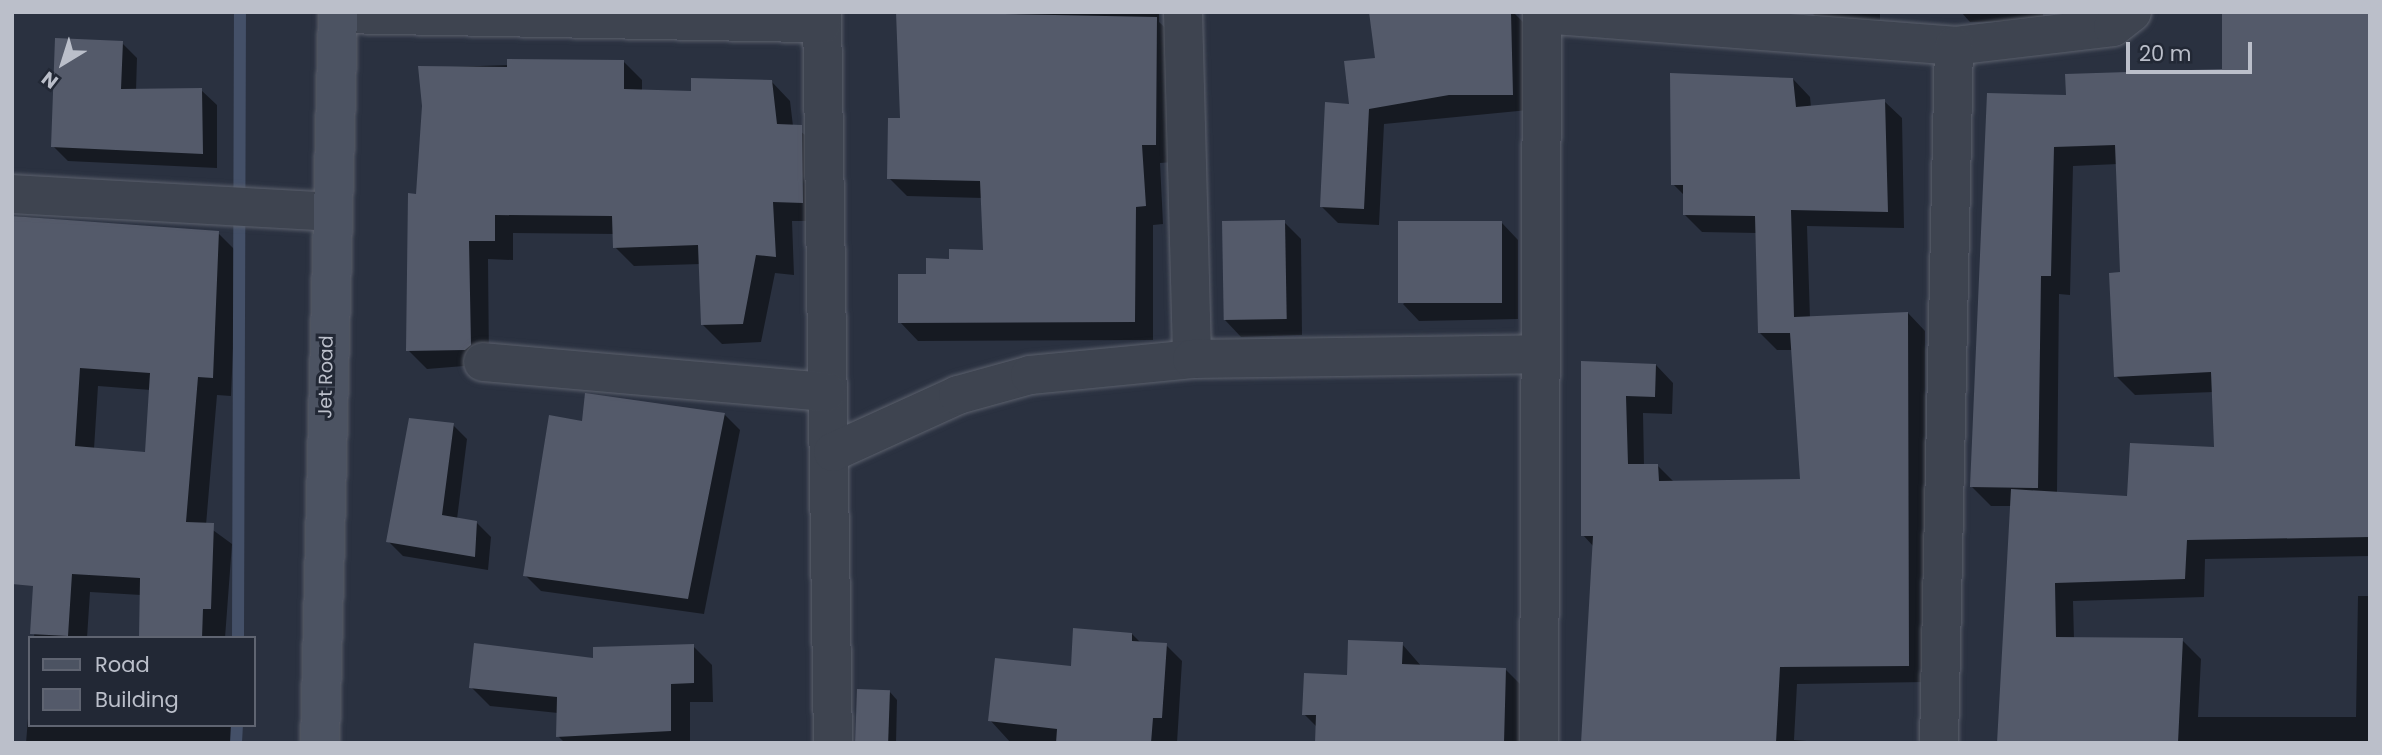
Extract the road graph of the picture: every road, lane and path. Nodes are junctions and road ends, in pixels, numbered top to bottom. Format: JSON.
{"nodes":[{"id":1,"x":1183,"y":12,"type":"edge"},
{"id":2,"x":2132,"y":12,"type":"edge"},
{"id":3,"x":338,"y":13,"type":"edge"},
{"id":4,"x":1542,"y":13,"type":"edge"},
{"id":5,"x":822,"y":18,"type":"edge"},
{"id":6,"x":1954,"y":46,"type":"junction"},
{"id":7,"x":12,"y":194,"type":"edge"},
{"id":8,"x":329,"y":212,"type":"junction"},
{"id":9,"x":1538,"y":354,"type":"junction"},
{"id":10,"x":1192,"y":359,"type":"junction"},
{"id":11,"x":483,"y":362,"type":"dead end"},
{"id":12,"x":827,"y":392,"type":"junction"},
{"id":13,"x":833,"y":452,"type":"junction"},
{"id":14,"x":320,"y":743,"type":"edge"},
{"id":15,"x":833,"y":743,"type":"edge"},
{"id":16,"x":1539,"y":743,"type":"edge"},
{"id":17,"x":1939,"y":743,"type":"edge"}],
"edges":[{"from":1,"to":10,"type":"street"},
{"from":2,"to":6,"type":"street"},
{"from":3,"to":5,"type":"street"},
{"from":3,"to":8,"type":"main road","name":"Jet Road"},
{"from":4,"to":6,"type":"street"},
{"from":4,"to":9,"type":"street"},
{"from":5,"to":12,"type":"street"},
{"from":6,"to":17,"type":"street"},
{"from":7,"to":8,"type":"street"},
{"from":8,"to":14,"type":"main road","name":"Jet Road"},
{"from":9,"to":10,"type":"street"},
{"from":9,"to":16,"type":"street"},
{"from":10,"to":13,"type":"street"},
{"from":11,"to":12,"type":"street"},
{"from":12,"to":13,"type":"street"},
{"from":13,"to":15,"type":"street"}]}
